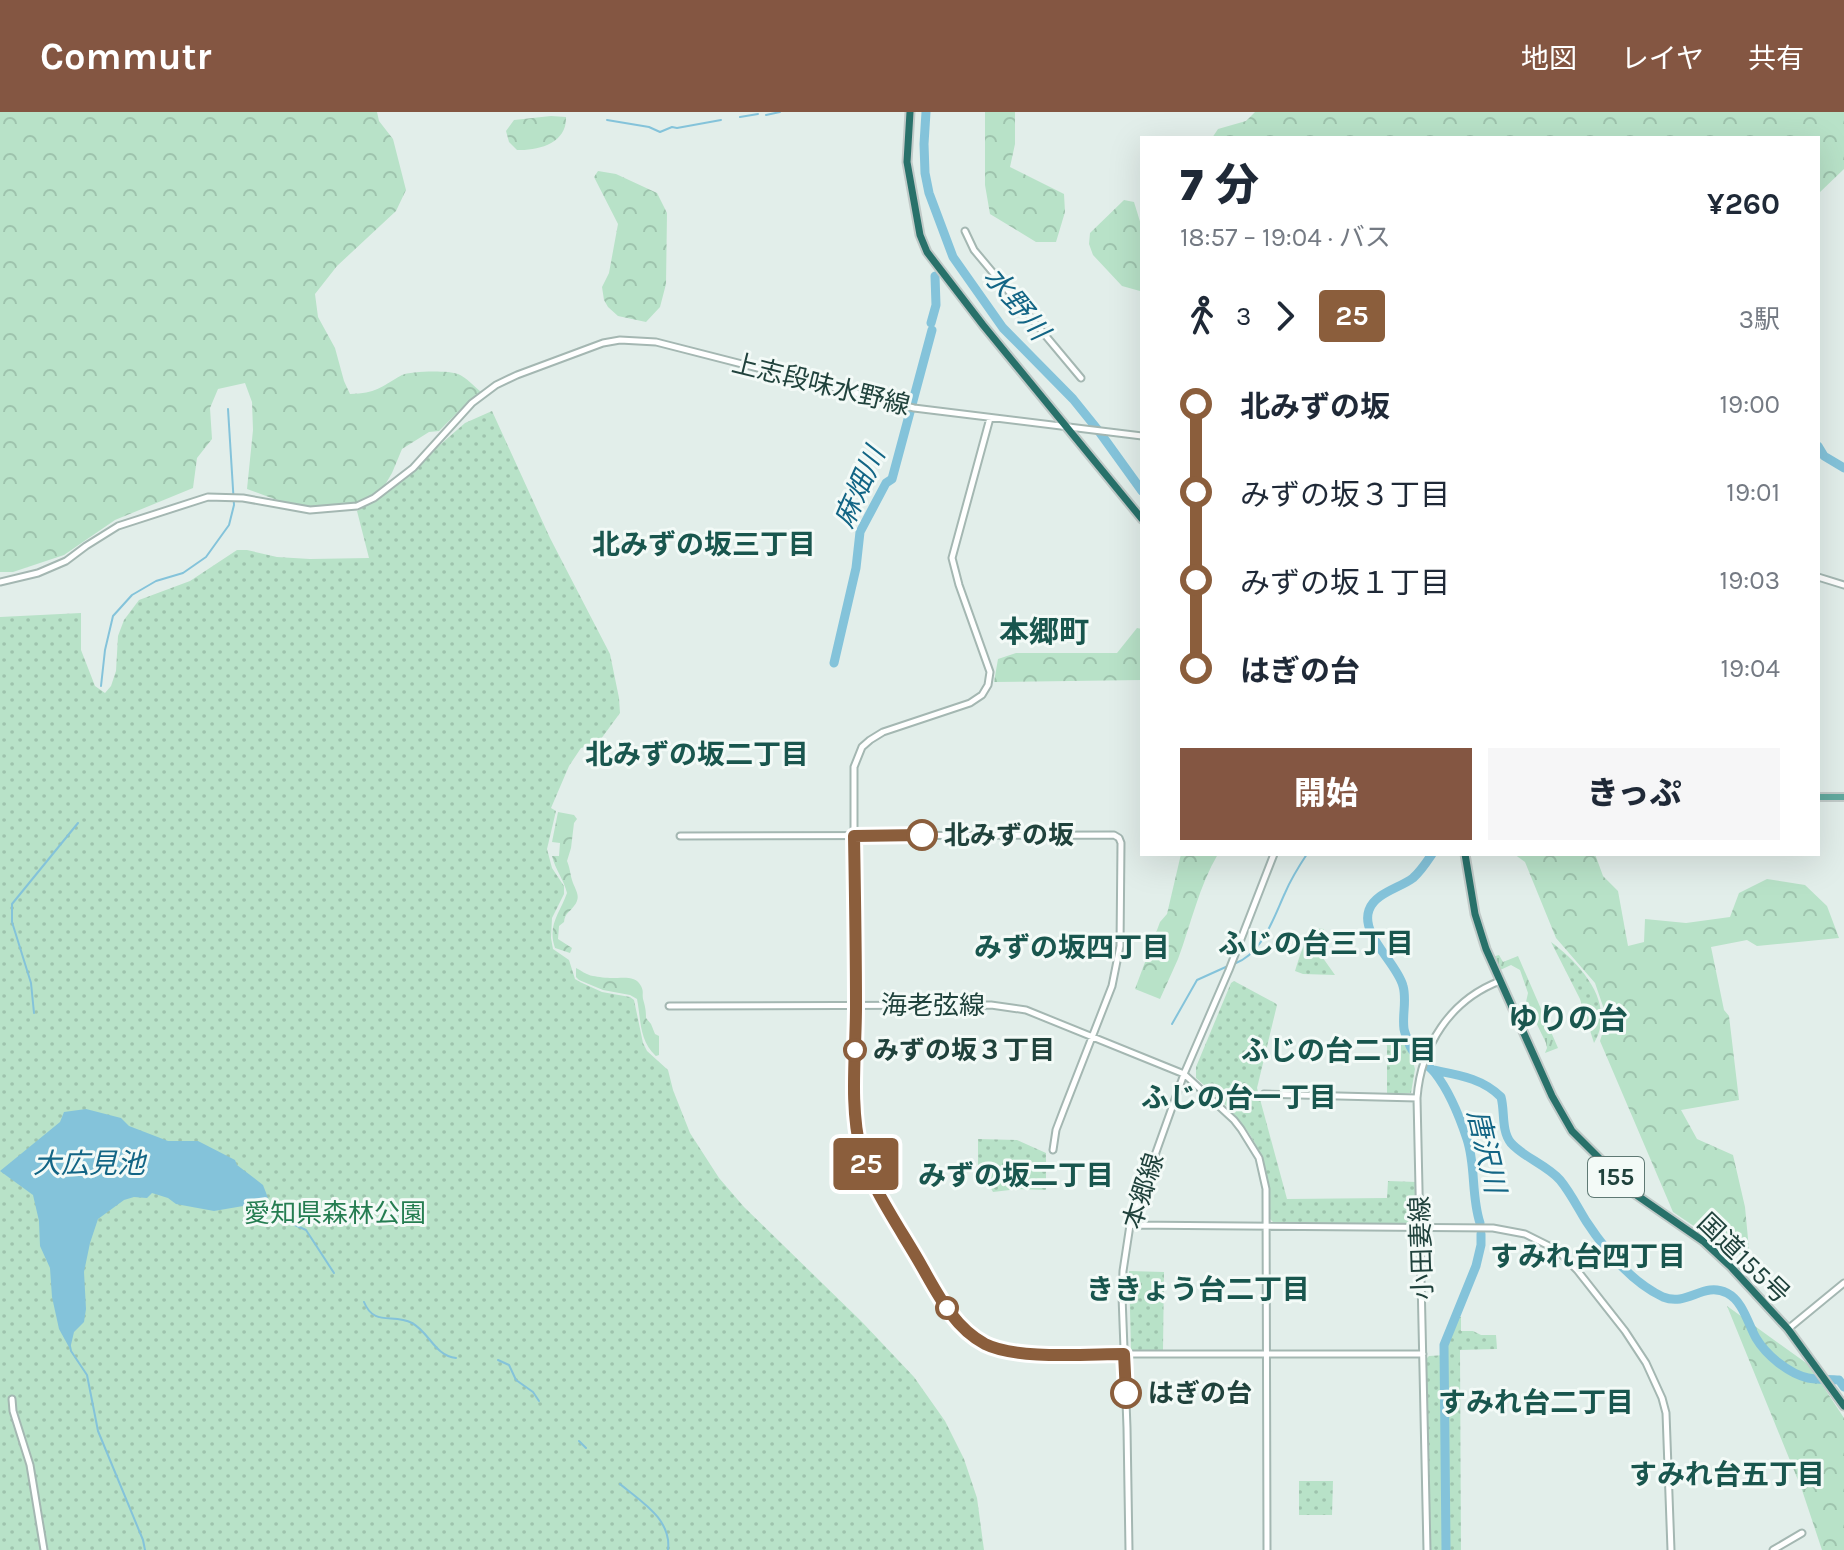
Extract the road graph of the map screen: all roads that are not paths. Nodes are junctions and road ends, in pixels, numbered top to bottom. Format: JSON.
{"nodes":[{"id":1,"x":910,"y":112,"type":"edge"},
{"id":2,"x":965,"y":231,"type":"dead end"},
{"id":3,"x":1081,"y":378,"type":"dead end"},
{"id":4,"x":990,"y":418,"type":"junction"},
{"id":5,"x":1067,"y":427,"type":"junction"},
{"id":6,"x":1140,"y":436,"type":"edge"},
{"id":7,"x":1140,"y":517,"type":"edge"},
{"id":8,"x":1820,"y":578,"type":"edge"},
{"id":9,"x":0,"y":582,"type":"edge"},
{"id":10,"x":1844,"y":585,"type":"edge"},
{"id":11,"x":1820,"y":797,"type":"edge"},
{"id":12,"x":1844,"y":797,"type":"edge"},
{"id":13,"x":680,"y":836,"type":"dead end"},
{"id":14,"x":854,"y":836,"type":"junction"},
{"id":15,"x":1273,"y":856,"type":"edge"},
{"id":16,"x":1465,"y":856,"type":"edge"},
{"id":17,"x":1500,"y":981,"type":"junction"},
{"id":18,"x":856,"y":1005,"type":"junction"},
{"id":19,"x":669,"y":1006,"type":"dead end"},
{"id":20,"x":1092,"y":1036,"type":"junction"},
{"id":21,"x":1184,"y":1074,"type":"junction"},
{"id":22,"x":1264,"y":1094,"type":"dead end"},
{"id":23,"x":1417,"y":1098,"type":"junction"},
{"id":24,"x":1053,"y":1150,"type":"dead end"},
{"id":25,"x":1130,"y":1225,"type":"junction"},
{"id":26,"x":1266,"y":1227,"type":"junction"},
{"id":27,"x":1420,"y":1227,"type":"junction"},
{"id":28,"x":1844,"y":1283,"type":"edge"},
{"id":29,"x":1788,"y":1329,"type":"junction"},
{"id":30,"x":1266,"y":1353,"type":"junction"},
{"id":31,"x":1124,"y":1354,"type":"junction"},
{"id":32,"x":1423,"y":1354,"type":"junction"},
{"id":33,"x":12,"y":1399,"type":"dead end"},
{"id":34,"x":1844,"y":1406,"type":"edge"},
{"id":35,"x":1802,"y":1533,"type":"dead end"},
{"id":36,"x":44,"y":1550,"type":"edge"},
{"id":37,"x":1129,"y":1550,"type":"edge"},
{"id":38,"x":1267,"y":1550,"type":"edge"},
{"id":39,"x":1427,"y":1550,"type":"edge"},
{"id":40,"x":1671,"y":1550,"type":"edge"},
{"id":41,"x":1773,"y":1550,"type":"edge"}],
"edges":[{"from":1,"to":5,"type":"highway"},
{"from":2,"to":3,"type":"street"},
{"from":4,"to":5,"type":"street","name":"上志段味水野線"},
{"from":4,"to":9,"type":"street","name":"上志段味水野線"},
{"from":4,"to":14,"type":"street"},
{"from":5,"to":6,"type":"street","name":"上志段味水野線"},
{"from":5,"to":7,"type":"highway"},
{"from":8,"to":10,"type":"street"},
{"from":11,"to":12,"type":"main road"},
{"from":13,"to":14,"type":"street"},
{"from":14,"to":18,"type":"street"},
{"from":14,"to":20,"type":"street"},
{"from":15,"to":21,"type":"street","name":"本郷線"},
{"from":16,"to":17,"type":"highway","name":"国道155号","number":"155"},
{"from":17,"to":23,"type":"street","name":"小田妻線"},
{"from":17,"to":29,"type":"highway","name":"国道155号","number":"155"},
{"from":18,"to":19,"type":"street","name":"海老弦線"},
{"from":18,"to":20,"type":"street","name":"海老弦線"},
{"from":18,"to":31,"type":"street"},
{"from":20,"to":21,"type":"street","name":"海老弦線"},
{"from":20,"to":24,"type":"street"},
{"from":21,"to":25,"type":"street","name":"本郷線"},
{"from":21,"to":26,"type":"street"},
{"from":22,"to":23,"type":"street"},
{"from":23,"to":27,"type":"street","name":"小田妻線"},
{"from":25,"to":26,"type":"street"},
{"from":25,"to":31,"type":"street","name":"本郷線"},
{"from":26,"to":27,"type":"street"},
{"from":26,"to":30,"type":"street"},
{"from":27,"to":32,"type":"street","name":"小田妻線"},
{"from":27,"to":40,"type":"street"},
{"from":28,"to":29,"type":"street"},
{"from":29,"to":34,"type":"highway","name":"国道155号","number":"155"},
{"from":30,"to":31,"type":"street"},
{"from":30,"to":32,"type":"street"},
{"from":30,"to":38,"type":"street"},
{"from":31,"to":37,"type":"street","name":"本郷線"},
{"from":32,"to":39,"type":"street","name":"小田妻線"},
{"from":33,"to":36,"type":"street"},
{"from":35,"to":41,"type":"street"}]}
